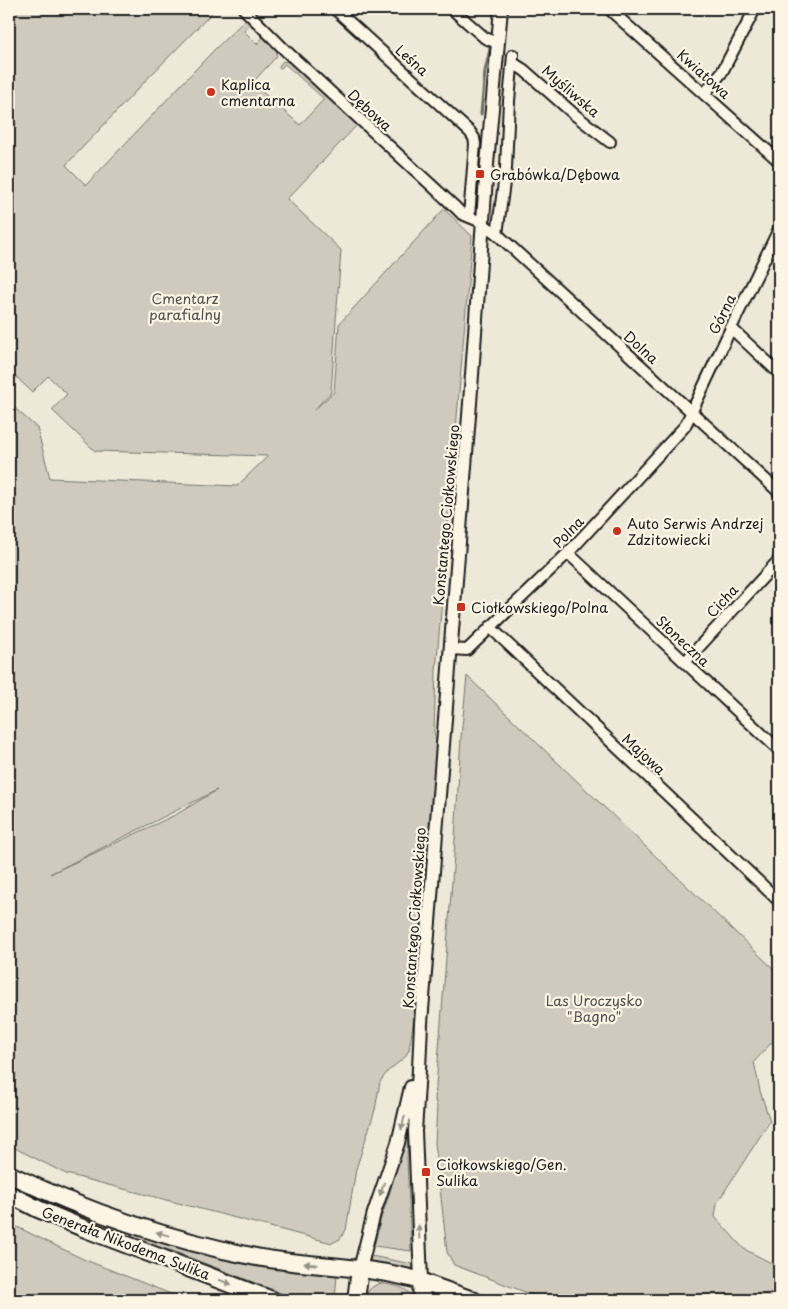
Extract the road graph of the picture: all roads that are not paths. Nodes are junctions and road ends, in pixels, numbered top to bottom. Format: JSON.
{"nodes":[{"id":1,"x":244,"y":9,"type":"edge"},
{"id":2,"x":335,"y":9,"type":"edge"},
{"id":3,"x":452,"y":9,"type":"edge"},
{"id":4,"x":501,"y":9,"type":"edge"},
{"id":5,"x":610,"y":9,"type":"edge"},
{"id":6,"x":755,"y":9,"type":"edge"},
{"id":7,"x":498,"y":43,"type":"junction"},
{"id":8,"x":705,"y":93,"type":"junction"},
{"id":9,"x":610,"y":142,"type":"dead end"},
{"id":10,"x":779,"y":161,"type":"edge"},
{"id":11,"x":470,"y":216,"type":"junction"},
{"id":12,"x":483,"y":224,"type":"junction"},
{"id":13,"x":779,"y":229,"type":"edge"},
{"id":14,"x":497,"y":234,"type":"junction"},
{"id":15,"x":731,"y":328,"type":"junction"},
{"id":16,"x":779,"y":373,"type":"edge"},
{"id":17,"x":692,"y":412,"type":"junction"},
{"id":18,"x":779,"y":492,"type":"edge"},
{"id":19,"x":568,"y":553,"type":"junction"},
{"id":20,"x":779,"y":560,"type":"edge"},
{"id":21,"x":490,"y":627,"type":"junction"},
{"id":22,"x":450,"y":650,"type":"junction"},
{"id":23,"x":686,"y":661,"type":"junction"},
{"id":24,"x":778,"y":747,"type":"edge"},
{"id":25,"x":779,"y":901,"type":"edge"},
{"id":26,"x":420,"y":1023,"type":"junction"},
{"id":27,"x":9,"y":1174,"type":"edge"},
{"id":28,"x":9,"y":1194,"type":"edge"},
{"id":29,"x":360,"y":1269,"type":"junction"},
{"id":30,"x":421,"y":1281,"type":"junction"},
{"id":31,"x":272,"y":1300,"type":"edge"},
{"id":32,"x":356,"y":1300,"type":"edge"},
{"id":33,"x":422,"y":1300,"type":"edge"},
{"id":34,"x":474,"y":1300,"type":"edge"}],
"edges":[{"from":1,"to":11,"type":"street","name":"Dębowa"},
{"from":2,"to":11,"type":"street","name":"Leśna"},
{"from":3,"to":7,"type":"street"},
{"from":4,"to":7,"type":"street","name":"Konstantego Ciołkowskiego"},
{"from":5,"to":8,"type":"street","name":"Kwiatowa"},
{"from":6,"to":8,"type":"street"},
{"from":7,"to":12,"type":"street","name":"Konstantego Ciołkowskiego"},
{"from":8,"to":10,"type":"street","name":"Kwiatowa"},
{"from":9,"to":14,"type":"street","name":"Myśliwska"},
{"from":11,"to":12,"type":"street","name":"Dębowa"},
{"from":12,"to":14,"type":"street","name":"Dolna"},
{"from":12,"to":22,"type":"street","name":"Konstantego Ciołkowskiego"},
{"from":13,"to":15,"type":"street","name":"Górna"},
{"from":14,"to":17,"type":"street","name":"Dolna"},
{"from":15,"to":16,"type":"street"},
{"from":15,"to":17,"type":"street","name":"Górna"},
{"from":17,"to":18,"type":"street","name":"Dolna"},
{"from":17,"to":19,"type":"street","name":"Polna"},
{"from":19,"to":21,"type":"street","name":"Polna"},
{"from":19,"to":23,"type":"street","name":"Słoneczna"},
{"from":20,"to":23,"type":"street","name":"Cicha"},
{"from":21,"to":22,"type":"street","name":"Polna"},
{"from":21,"to":25,"type":"street","name":"Majowa"},
{"from":22,"to":26,"type":"street","name":"Konstantego Ciołkowskiego"},
{"from":23,"to":24,"type":"street","name":"Słoneczna"},
{"from":26,"to":29,"type":"street","name":"Konstantego Ciołkowskiego","one_way":true},
{"from":30,"to":26,"type":"street","name":"Konstantego Ciołkowskiego","one_way":true},
{"from":29,"to":27,"type":"highway","name":"Generała Nikodema Sulika","one_way":true},
{"from":28,"to":31,"type":"highway","name":"Generała Nikodema Sulika","one_way":true},
{"from":29,"to":30,"type":"highway","name":"Generała Nikodema Sulika"},
{"from":29,"to":32,"type":"highway"},
{"from":30,"to":33,"type":"highway"},
{"from":30,"to":34,"type":"main road"}]}
